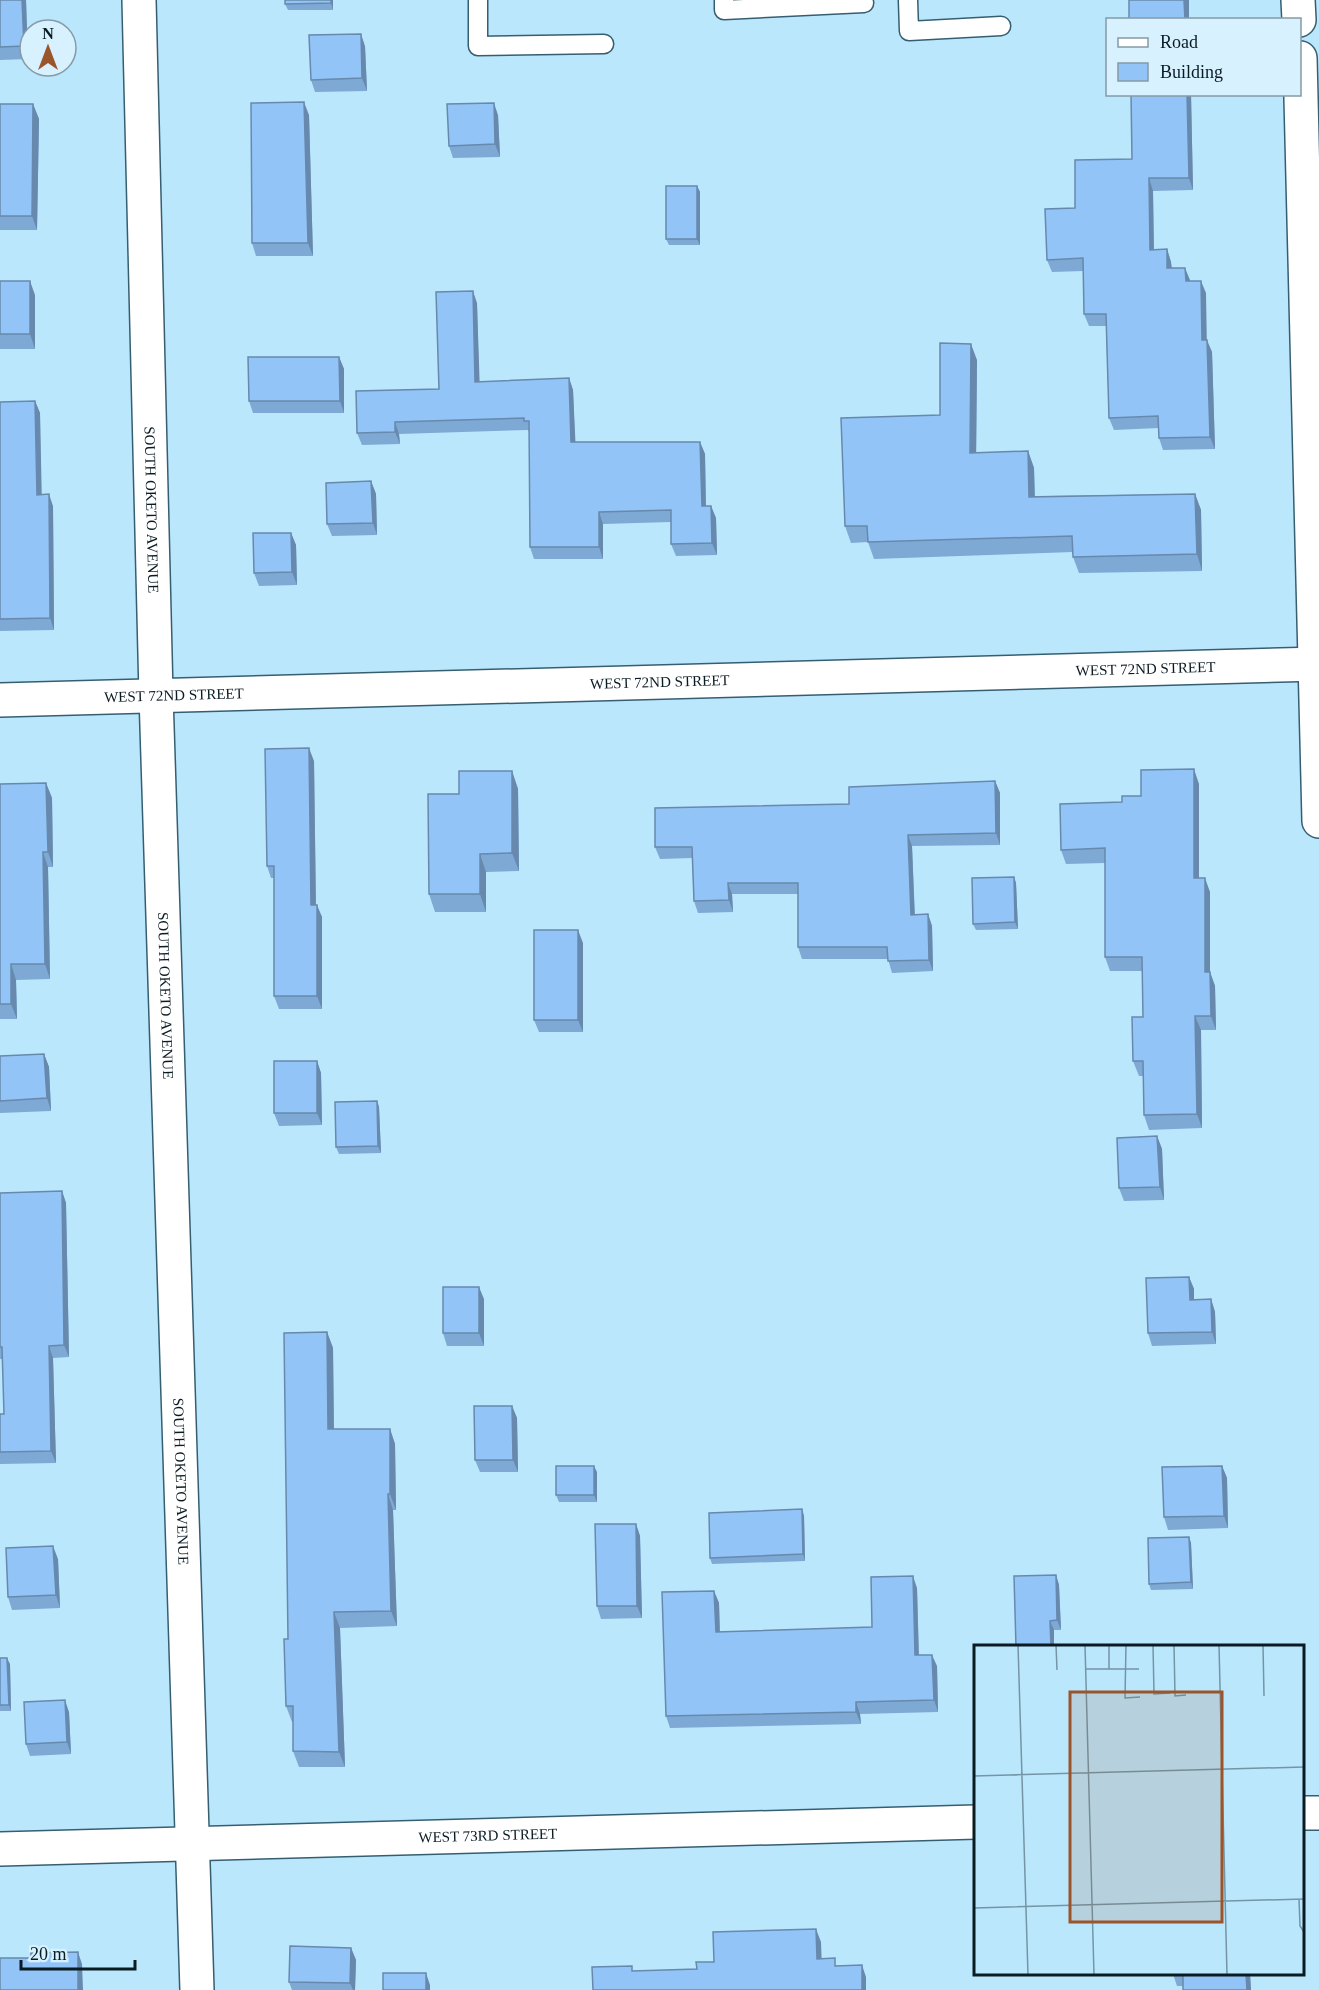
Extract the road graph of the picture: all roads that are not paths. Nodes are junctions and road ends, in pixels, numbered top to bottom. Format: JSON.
{"nodes":[{"id":1,"x":139,"y":0,"type":"edge"},
{"id":2,"x":478,"y":0,"type":"edge"},
{"id":3,"x":724,"y":0,"type":"edge"},
{"id":4,"x":908,"y":0,"type":"edge"},
{"id":5,"x":1298,"y":0,"type":"edge"},
{"id":6,"x":864,"y":3,"type":"dead end"},
{"id":7,"x":1299,"y":18,"type":"edge"},
{"id":8,"x":1002,"y":26,"type":"dead end"},
{"id":9,"x":604,"y":44,"type":"dead end"},
{"id":10,"x":1300,"y":96,"type":"edge"},
{"id":11,"x":1317,"y":664,"type":"edge"},
{"id":12,"x":156,"y":695,"type":"junction"},
{"id":13,"x":0,"y":700,"type":"edge"},
{"id":14,"x":1319,"y":820,"type":"edge"},
{"id":15,"x":974,"y":1822,"type":"edge"},
{"id":16,"x":192,"y":1843,"type":"junction"},
{"id":17,"x":0,"y":1848,"type":"edge"},
{"id":18,"x":197,"y":1990,"type":"edge"}],
"edges":[{"from":1,"to":12,"type":"street","name":"SOUTH OKETO AVENUE"},
{"from":2,"to":9,"type":"lane"},
{"from":3,"to":6,"type":"lane"},
{"from":4,"to":8,"type":"lane"},
{"from":5,"to":7,"type":"street"},
{"from":10,"to":11,"type":"street"},
{"from":11,"to":12,"type":"street","name":"WEST 72ND STREET"},
{"from":11,"to":14,"type":"street"},
{"from":12,"to":13,"type":"street","name":"WEST 72ND STREET"},
{"from":12,"to":16,"type":"street","name":"SOUTH OKETO AVENUE"},
{"from":15,"to":16,"type":"street","name":"WEST 73RD STREET"},
{"from":16,"to":17,"type":"street","name":"WEST 73RD STREET"},
{"from":16,"to":18,"type":"street","name":"SOUTH OKETO AVENUE"}]}
